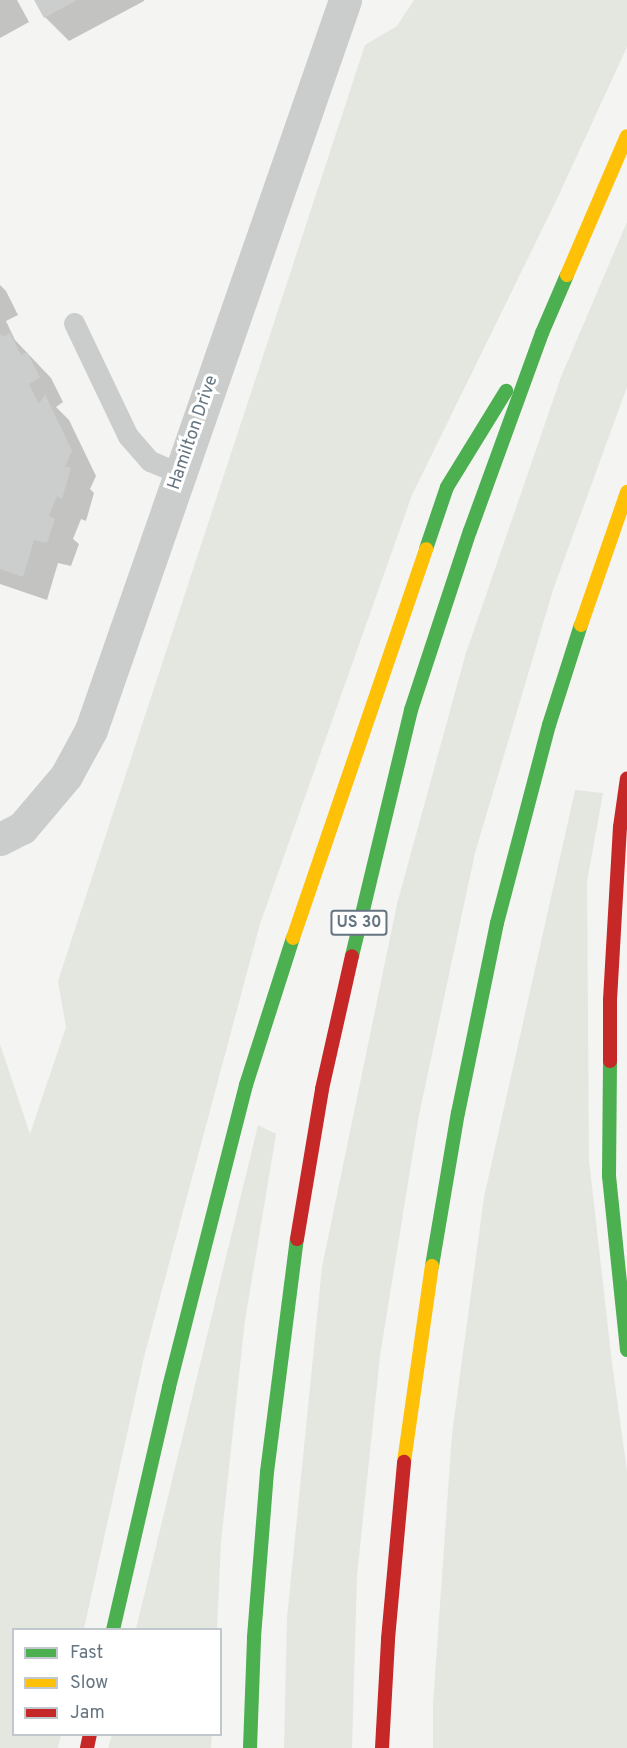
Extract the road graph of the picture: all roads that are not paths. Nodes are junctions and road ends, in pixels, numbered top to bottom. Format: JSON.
{"nodes":[{"id":1,"x":345,"y":0,"type":"edge"},
{"id":2,"x":627,"y":135,"type":"edge"},
{"id":3,"x":74,"y":323,"type":"dead end"},
{"id":4,"x":542,"y":333,"type":"junction"},
{"id":5,"x":180,"y":474,"type":"junction"},
{"id":6,"x":627,"y":492,"type":"edge"},
{"id":7,"x":627,"y":778,"type":"edge"},
{"id":8,"x":0,"y":839,"type":"edge"},
{"id":9,"x":627,"y":1350,"type":"edge"},
{"id":10,"x":113,"y":1628,"type":"edge"},
{"id":11,"x":250,"y":1748,"type":"edge"},
{"id":12,"x":382,"y":1748,"type":"edge"}],
"edges":[{"from":1,"to":5,"type":"street","name":"Hamilton Drive"},
{"from":2,"to":4,"type":"highway","number":"US 30"},
{"from":3,"to":5,"type":"lane"},
{"from":4,"to":10,"type":"highway"},
{"from":4,"to":11,"type":"highway","number":"US 30"},
{"from":5,"to":8,"type":"street","name":"Hamilton Drive"},
{"from":6,"to":12,"type":"highway"},
{"from":7,"to":9,"type":"highway"}]}
